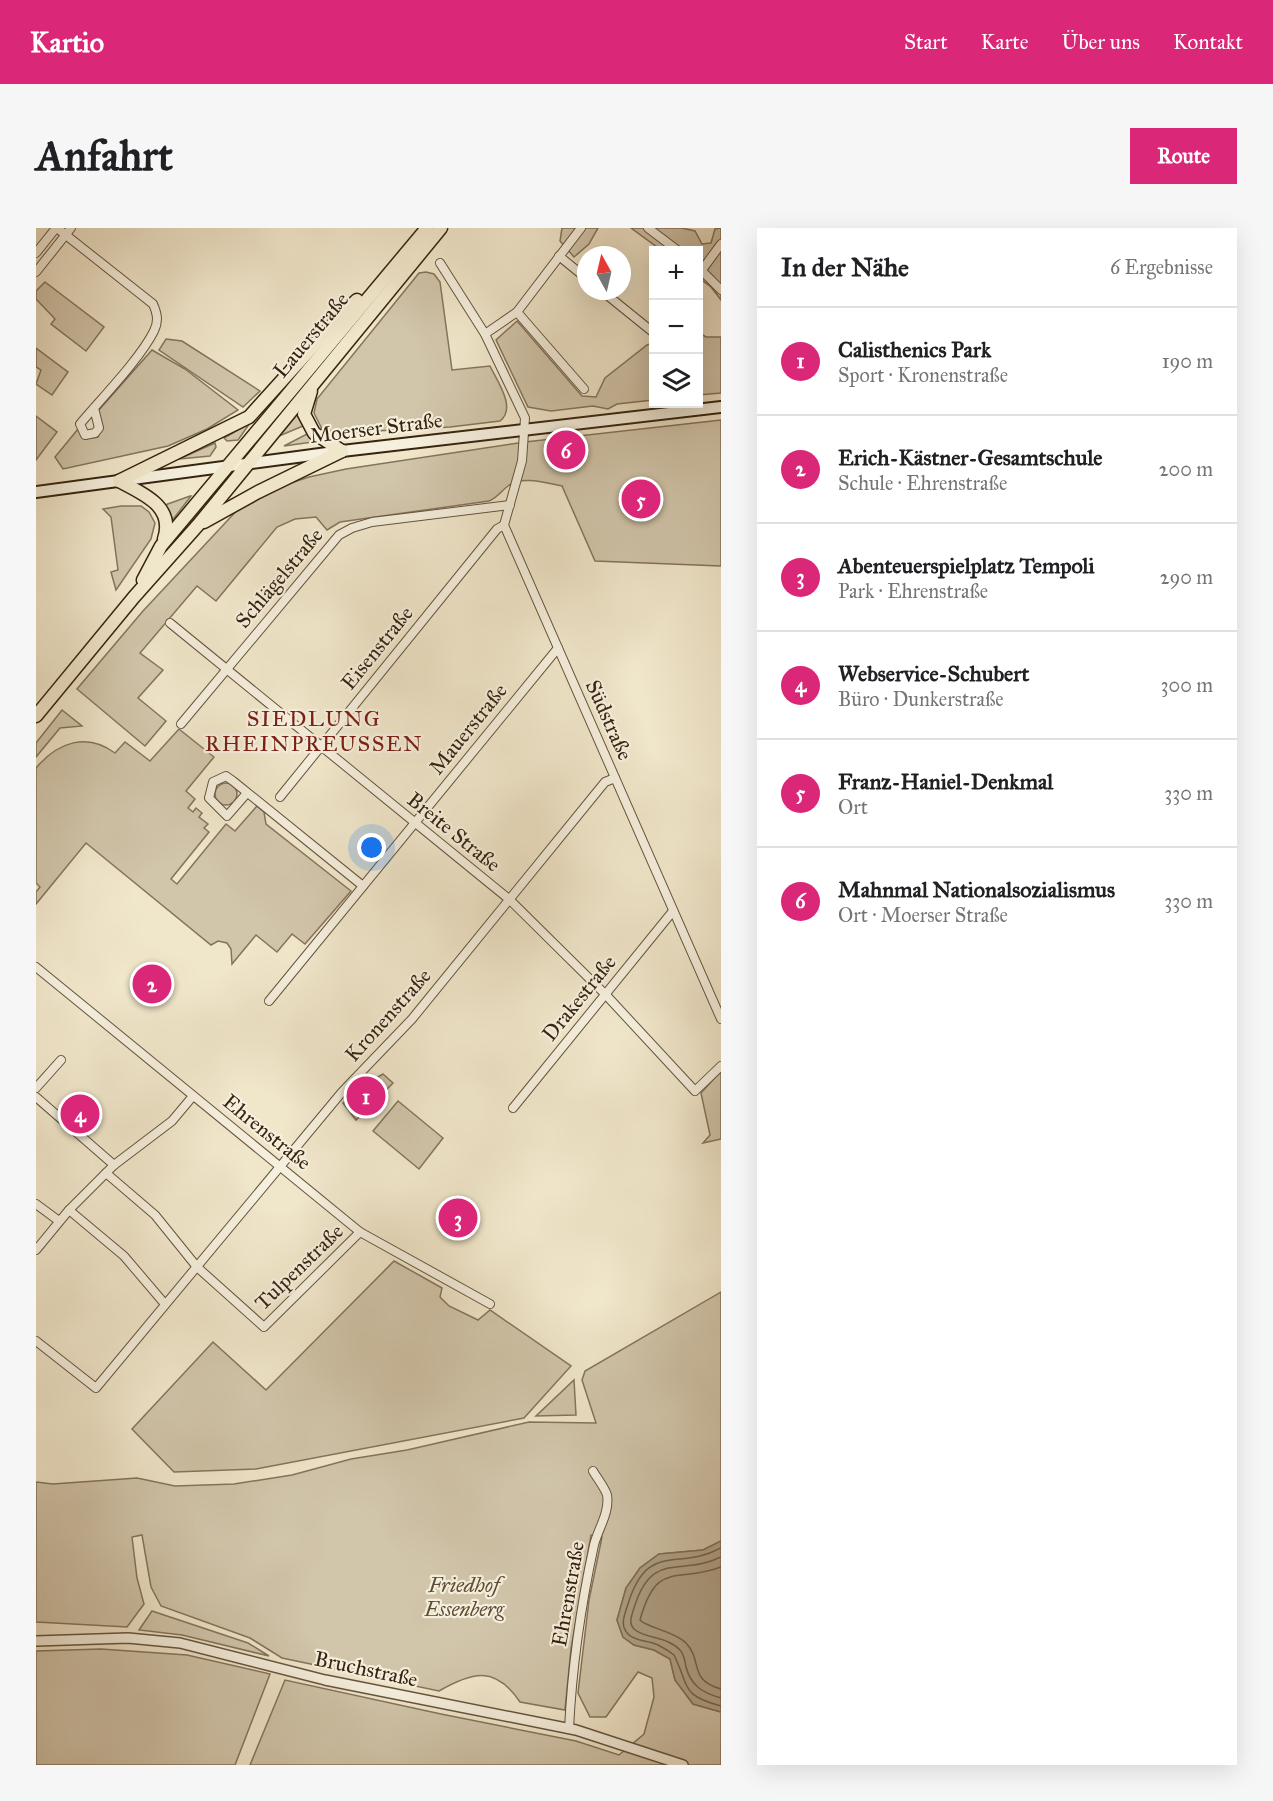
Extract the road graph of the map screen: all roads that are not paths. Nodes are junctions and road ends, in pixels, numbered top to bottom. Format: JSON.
{"nodes":[{"id":1,"x":56,"y":228,"type":"edge"},
{"id":2,"x":441,"y":228,"type":"edge"},
{"id":3,"x":581,"y":228,"type":"edge"},
{"id":4,"x":648,"y":228,"type":"edge"},
{"id":5,"x":68,"y":231,"type":"edge"},
{"id":6,"x":422,"y":234,"type":"edge"},
{"id":7,"x":721,"y":244,"type":"edge"},
{"id":8,"x":672,"y":246,"type":"edge"},
{"id":9,"x":36,"y":253,"type":"edge"},
{"id":10,"x":559,"y":256,"type":"junction"},
{"id":11,"x":440,"y":263,"type":"dead end"},
{"id":12,"x":703,"y":265,"type":"edge"},
{"id":13,"x":577,"y":271,"type":"edge"},
{"id":14,"x":36,"y":272,"type":"edge"},
{"id":15,"x":703,"y":272,"type":"edge"},
{"id":16,"x":388,"y":273,"type":"junction"},
{"id":17,"x":721,"y":290,"type":"edge"},
{"id":18,"x":613,"y":300,"type":"edge"},
{"id":19,"x":517,"y":312,"type":"junction"},
{"id":20,"x":649,"y":329,"type":"edge"},
{"id":21,"x":485,"y":334,"type":"junction"},
{"id":22,"x":319,"y":375,"type":"junction"},
{"id":23,"x":584,"y":389,"type":"dead end"},
{"id":24,"x":721,"y":407,"type":"edge"},
{"id":25,"x":94,"y":408,"type":"dead end"},
{"id":26,"x":526,"y":430,"type":"junction"},
{"id":27,"x":342,"y":451,"type":"junction"},
{"id":28,"x":248,"y":464,"type":"junction"},
{"id":29,"x":225,"y":467,"type":"junction"},
{"id":30,"x":119,"y":481,"type":"junction"},
{"id":31,"x":36,"y":492,"type":"edge"},
{"id":32,"x":510,"y":505,"type":"junction"},
{"id":33,"x":198,"y":525,"type":"junction"},
{"id":34,"x":504,"y":525,"type":"junction"},
{"id":35,"x":161,"y":546,"type":"junction"},
{"id":36,"x":134,"y":597,"type":"junction"},
{"id":37,"x":170,"y":623,"type":"dead end"},
{"id":38,"x":558,"y":648,"type":"junction"},
{"id":39,"x":227,"y":669,"type":"junction"},
{"id":40,"x":36,"y":716,"type":"edge"},
{"id":41,"x":181,"y":724,"type":"dead end"},
{"id":42,"x":320,"y":745,"type":"junction"},
{"id":43,"x":615,"y":778,"type":"junction"},
{"id":44,"x":248,"y":793,"type":"junction"},
{"id":45,"x":280,"y":797,"type":"dead end"},
{"id":46,"x":414,"y":824,"type":"junction"},
{"id":47,"x":363,"y":886,"type":"junction"},
{"id":48,"x":510,"y":900,"type":"junction"},
{"id":49,"x":673,"y":910,"type":"junction"},
{"id":50,"x":36,"y":967,"type":"edge"},
{"id":51,"x":606,"y":995,"type":"junction"},
{"id":52,"x":269,"y":1001,"type":"dead end"},
{"id":53,"x":721,"y":1019,"type":"edge"},
{"id":54,"x":60,"y":1060,"type":"dead end"},
{"id":55,"x":721,"y":1065,"type":"edge"},
{"id":56,"x":36,"y":1088,"type":"edge"},
{"id":57,"x":193,"y":1096,"type":"junction"},
{"id":58,"x":36,"y":1097,"type":"edge"},
{"id":59,"x":513,"y":1108,"type":"dead end"},
{"id":60,"x":114,"y":1165,"type":"junction"},
{"id":61,"x":280,"y":1165,"type":"junction"},
{"id":62,"x":106,"y":1173,"type":"junction"},
{"id":63,"x":36,"y":1204,"type":"edge"},
{"id":64,"x":69,"y":1210,"type":"junction"},
{"id":65,"x":59,"y":1221,"type":"junction"},
{"id":66,"x":360,"y":1232,"type":"junction"},
{"id":67,"x":36,"y":1250,"type":"edge"},
{"id":68,"x":197,"y":1267,"type":"junction"},
{"id":69,"x":164,"y":1303,"type":"junction"},
{"id":70,"x":490,"y":1304,"type":"dead end"},
{"id":71,"x":36,"y":1341,"type":"edge"},
{"id":72,"x":593,"y":1471,"type":"dead end"},
{"id":73,"x":36,"y":1641,"type":"edge"},
{"id":74,"x":569,"y":1729,"type":"junction"},
{"id":75,"x":683,"y":1765,"type":"edge"}],
"edges":[{"from":1,"to":5,"type":"street"},
{"from":1,"to":9,"type":"street"},
{"from":2,"to":6,"type":"main road","name":"Lauerstraße"},
{"from":3,"to":10,"type":"street"},
{"from":4,"to":8,"type":"street"},
{"from":5,"to":14,"type":"street"},
{"from":5,"to":25,"type":"street"},
{"from":6,"to":16,"type":"main road","name":"Lauerstraße"},
{"from":6,"to":22,"type":"main road","name":"Lauerstraße"},
{"from":7,"to":12,"type":"street"},
{"from":10,"to":13,"type":"street"},
{"from":10,"to":19,"type":"street"},
{"from":11,"to":21,"type":"street"},
{"from":15,"to":17,"type":"street"},
{"from":16,"to":29,"type":"main road","name":"Lauerstraße"},
{"from":16,"to":30,"type":"main road"},
{"from":18,"to":20,"type":"street"},
{"from":19,"to":21,"type":"street"},
{"from":19,"to":23,"type":"street"},
{"from":21,"to":26,"type":"street"},
{"from":22,"to":27,"type":"main road"},
{"from":22,"to":28,"type":"main road","name":"Lauerstraße"},
{"from":24,"to":26,"type":"main road","name":"Moerser Straße"},
{"from":26,"to":27,"type":"main road","name":"Moerser Straße"},
{"from":26,"to":32,"type":"street"},
{"from":27,"to":28,"type":"main road","name":"Moerser Straße"},
{"from":27,"to":33,"type":"main road"},
{"from":28,"to":29,"type":"main road","name":"Moerser Straße"},
{"from":28,"to":33,"type":"main road","name":"Lauerstraße"},
{"from":29,"to":30,"type":"main road","name":"Moerser Straße"},
{"from":29,"to":35,"type":"main road","name":"Lauerstraße"},
{"from":30,"to":31,"type":"main road","name":"Moerser Straße"},
{"from":30,"to":35,"type":"main road"},
{"from":32,"to":34,"type":"street"},
{"from":32,"to":39,"type":"street","name":"Schlägelstraße"},
{"from":33,"to":36,"type":"main road","name":"Lauerstraße"},
{"from":34,"to":38,"type":"street","name":"Südstraße"},
{"from":34,"to":42,"type":"street","name":"Eisenstraße"},
{"from":35,"to":36,"type":"main road"},
{"from":36,"to":40,"type":"main road"},
{"from":37,"to":39,"type":"street","name":"Breite Straße"},
{"from":38,"to":43,"type":"street","name":"Südstraße"},
{"from":38,"to":46,"type":"street","name":"Mauerstraße"},
{"from":39,"to":41,"type":"street","name":"Schlägelstraße"},
{"from":39,"to":42,"type":"street","name":"Breite Straße"},
{"from":42,"to":45,"type":"street","name":"Eisenstraße"},
{"from":42,"to":46,"type":"street","name":"Breite Straße"},
{"from":43,"to":48,"type":"street","name":"Kronenstraße"},
{"from":43,"to":49,"type":"street","name":"Südstraße"},
{"from":44,"to":44,"type":"street"},
{"from":44,"to":47,"type":"street"},
{"from":46,"to":47,"type":"street","name":"Mauerstraße"},
{"from":46,"to":48,"type":"street","name":"Breite Straße"},
{"from":47,"to":52,"type":"street","name":"Mauerstraße"},
{"from":48,"to":51,"type":"street","name":"Breite Straße"},
{"from":48,"to":61,"type":"street","name":"Kronenstraße"},
{"from":49,"to":51,"type":"street","name":"Drakestraße"},
{"from":49,"to":53,"type":"street","name":"Südstraße"},
{"from":50,"to":57,"type":"street","name":"Ehrenstraße"},
{"from":51,"to":55,"type":"street","name":"Breite Straße"},
{"from":51,"to":59,"type":"street","name":"Drakestraße"},
{"from":54,"to":56,"type":"street"},
{"from":57,"to":60,"type":"street"},
{"from":57,"to":61,"type":"street","name":"Ehrenstraße"},
{"from":58,"to":60,"type":"street"},
{"from":60,"to":62,"type":"street"},
{"from":61,"to":66,"type":"street","name":"Ehrenstraße"},
{"from":61,"to":68,"type":"street","name":"Kronenstraße"},
{"from":62,"to":64,"type":"street"},
{"from":62,"to":68,"type":"street"},
{"from":63,"to":65,"type":"street"},
{"from":64,"to":65,"type":"street"},
{"from":64,"to":69,"type":"street"},
{"from":65,"to":67,"type":"street"},
{"from":66,"to":68,"type":"street","name":"Tulpenstraße"},
{"from":66,"to":70,"type":"street","name":"Ehrenstraße"},
{"from":68,"to":69,"type":"street","name":"Kronenstraße"},
{"from":69,"to":71,"type":"street","name":"Kronenstraße"},
{"from":72,"to":74,"type":"street","name":"Ehrenstraße"},
{"from":73,"to":74,"type":"street","name":"Bruchstraße"},
{"from":74,"to":75,"type":"street","name":"Bruchstraße"}]}
